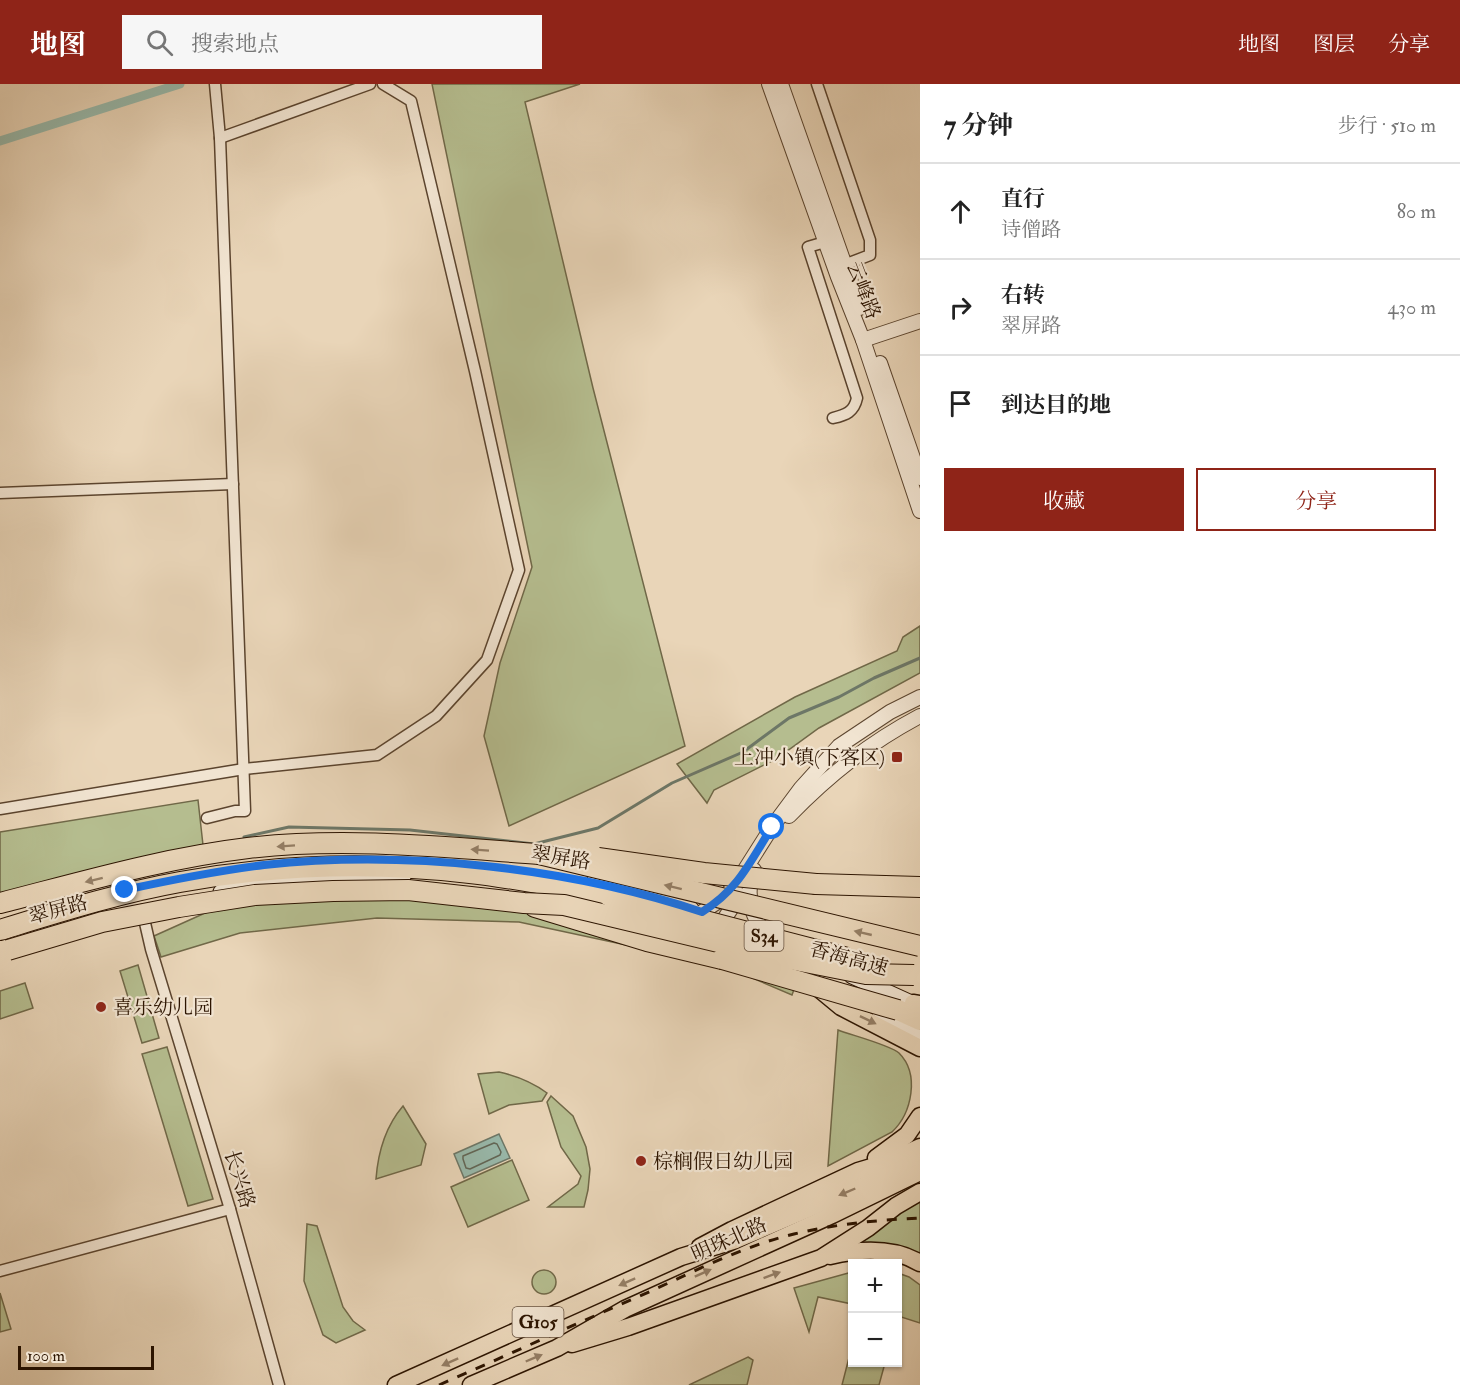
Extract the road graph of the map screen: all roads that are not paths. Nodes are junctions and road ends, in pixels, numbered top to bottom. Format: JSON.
{"nodes":[{"id":1,"x":215,"y":84,"type":"edge"},
{"id":2,"x":370,"y":84,"type":"edge"},
{"id":3,"x":383,"y":84,"type":"edge"},
{"id":4,"x":770,"y":84,"type":"edge"},
{"id":5,"x":781,"y":84,"type":"edge"},
{"id":6,"x":817,"y":84,"type":"edge"},
{"id":7,"x":220,"y":138,"type":"junction"},
{"id":8,"x":825,"y":242,"type":"junction"},
{"id":9,"x":843,"y":265,"type":"junction"},
{"id":10,"x":920,"y":321,"type":"edge"},
{"id":11,"x":867,"y":339,"type":"junction"},
{"id":12,"x":838,"y":417,"type":"dead end"},
{"id":13,"x":920,"y":478,"type":"edge"},
{"id":14,"x":233,"y":484,"type":"junction"},
{"id":15,"x":0,"y":492,"type":"edge"},
{"id":16,"x":920,"y":511,"type":"edge"},
{"id":17,"x":920,"y":697,"type":"edge"},
{"id":18,"x":920,"y":716,"type":"edge"},
{"id":19,"x":244,"y":769,"type":"junction"},
{"id":20,"x":0,"y":809,"type":"edge"},
{"id":21,"x":207,"y":818,"type":"dead end"},
{"id":22,"x":539,"y":854,"type":"junction"},
{"id":23,"x":753,"y":872,"type":"junction"},
{"id":24,"x":734,"y":887,"type":"junction"},
{"id":25,"x":920,"y":887,"type":"edge"},
{"id":26,"x":0,"y":903,"type":"edge"},
{"id":27,"x":524,"y":903,"type":"junction"},
{"id":28,"x":142,"y":910,"type":"junction"},
{"id":29,"x":702,"y":912,"type":"junction"},
{"id":30,"x":726,"y":920,"type":"junction"},
{"id":31,"x":0,"y":925,"type":"edge"},
{"id":32,"x":0,"y":930,"type":"edge"},
{"id":33,"x":699,"y":932,"type":"junction"},
{"id":34,"x":769,"y":940,"type":"junction"},
{"id":35,"x":920,"y":945,"type":"edge"},
{"id":36,"x":2,"y":950,"type":"edge"},
{"id":37,"x":751,"y":954,"type":"junction"},
{"id":38,"x":917,"y":975,"type":"edge"},
{"id":39,"x":803,"y":976,"type":"joint"},
{"id":40,"x":918,"y":1008,"type":"edge"},
{"id":41,"x":916,"y":1043,"type":"edge"},
{"id":42,"x":920,"y":1062,"type":"edge"},
{"id":43,"x":920,"y":1116,"type":"edge"},
{"id":44,"x":920,"y":1147,"type":"edge"},
{"id":45,"x":920,"y":1161,"type":"edge"},
{"id":46,"x":858,"y":1171,"type":"junction"},
{"id":47,"x":920,"y":1172,"type":"edge"},
{"id":48,"x":920,"y":1192,"type":"edge"},
{"id":49,"x":230,"y":1209,"type":"junction"},
{"id":50,"x":681,"y":1257,"type":"junction"},
{"id":51,"x":821,"y":1258,"type":"junction"},
{"id":52,"x":920,"y":1263,"type":"edge"},
{"id":53,"x":0,"y":1271,"type":"edge"},
{"id":54,"x":557,"y":1348,"type":"junction"},
{"id":55,"x":279,"y":1385,"type":"edge"},
{"id":56,"x":396,"y":1385,"type":"edge"},
{"id":57,"x":471,"y":1385,"type":"edge"}],
"edges":[{"from":1,"to":7,"type":"street"},
{"from":2,"to":7,"type":"street"},
{"from":3,"to":19,"type":"street"},
{"from":4,"to":8,"type":"street","name":"云峰路"},
{"from":5,"to":9,"type":"street","name":"云峰路"},
{"from":6,"to":9,"type":"street"},
{"from":7,"to":14,"type":"street"},
{"from":8,"to":11,"type":"street","name":"云峰路"},
{"from":8,"to":12,"type":"street"},
{"from":9,"to":11,"type":"street","name":"云峰路"},
{"from":10,"to":11,"type":"street"},
{"from":11,"to":13,"type":"street","name":"云峰路"},
{"from":11,"to":16,"type":"street","name":"云峰路"},
{"from":14,"to":15,"type":"street"},
{"from":14,"to":19,"type":"street"},
{"from":17,"to":24,"type":"street"},
{"from":18,"to":23,"type":"street"},
{"from":19,"to":20,"type":"street"},
{"from":19,"to":21,"type":"street"},
{"from":22,"to":25,"type":"highway","bridge":true},
{"from":22,"to":26,"type":"highway","name":"香海高速","number":"S34","one_way":true},
{"from":35,"to":22,"type":"highway","name":"香海高速","number":"S34","one_way":true,"bridge":true},
{"from":23,"to":30,"type":"street"},
{"from":23,"to":34,"type":"street"},
{"from":24,"to":29,"type":"street"},
{"from":24,"to":30,"type":"street"},
{"from":27,"to":36,"type":"highway","bridge":true},
{"from":27,"to":38,"type":"highway","bridge":true},
{"from":27,"to":40,"type":"highway","bridge":true},
{"from":28,"to":33,"type":"main road","name":"翠屏路"},
{"from":28,"to":36,"type":"main road","name":"翠屏路"},
{"from":28,"to":49,"type":"street","name":"长兴路"},
{"from":29,"to":30,"type":"main road","name":"翠屏路"},
{"from":29,"to":31,"type":"main road","name":"翠屏路"},
{"from":30,"to":33,"type":"street"},
{"from":30,"to":34,"type":"main road","name":"翠屏路"},
{"from":30,"to":37,"type":"street"},
{"from":32,"to":38,"type":"highway","name":"香海高速","number":"S34","bridge":true},
{"from":33,"to":37,"type":"main road","name":"翠屏路"},
{"from":34,"to":40,"type":"main road","name":"翠屏路"},
{"from":37,"to":39,"type":"main road","name":"翠屏路"},
{"from":39,"to":41,"type":"main road","one_way":true},
{"from":41,"to":42,"type":"main road"},
{"from":43,"to":46,"type":"main road"},
{"from":44,"to":46,"type":"main road","name":"明珠北路","number":"G105"},
{"from":45,"to":50,"type":"main road","name":"明珠北路","number":"G105","one_way":true},
{"from":46,"to":50,"type":"main road","name":"明珠北路","number":"G105"},
{"from":54,"to":47,"type":"main road","name":"明珠北路","number":"G105","one_way":true},
{"from":48,"to":51,"type":"main road","name":"明珠北路","number":"G105"},
{"from":49,"to":53,"type":"street"},
{"from":49,"to":55,"type":"street","name":"长兴路"},
{"from":50,"to":56,"type":"main road","name":"明珠北路","number":"G105","one_way":true},
{"from":51,"to":52,"type":"main road"},
{"from":54,"to":51,"type":"main road","name":"明珠北路","number":"G105","one_way":true},
{"from":57,"to":54,"type":"main road","name":"明珠北路","number":"G105","one_way":true}]}
